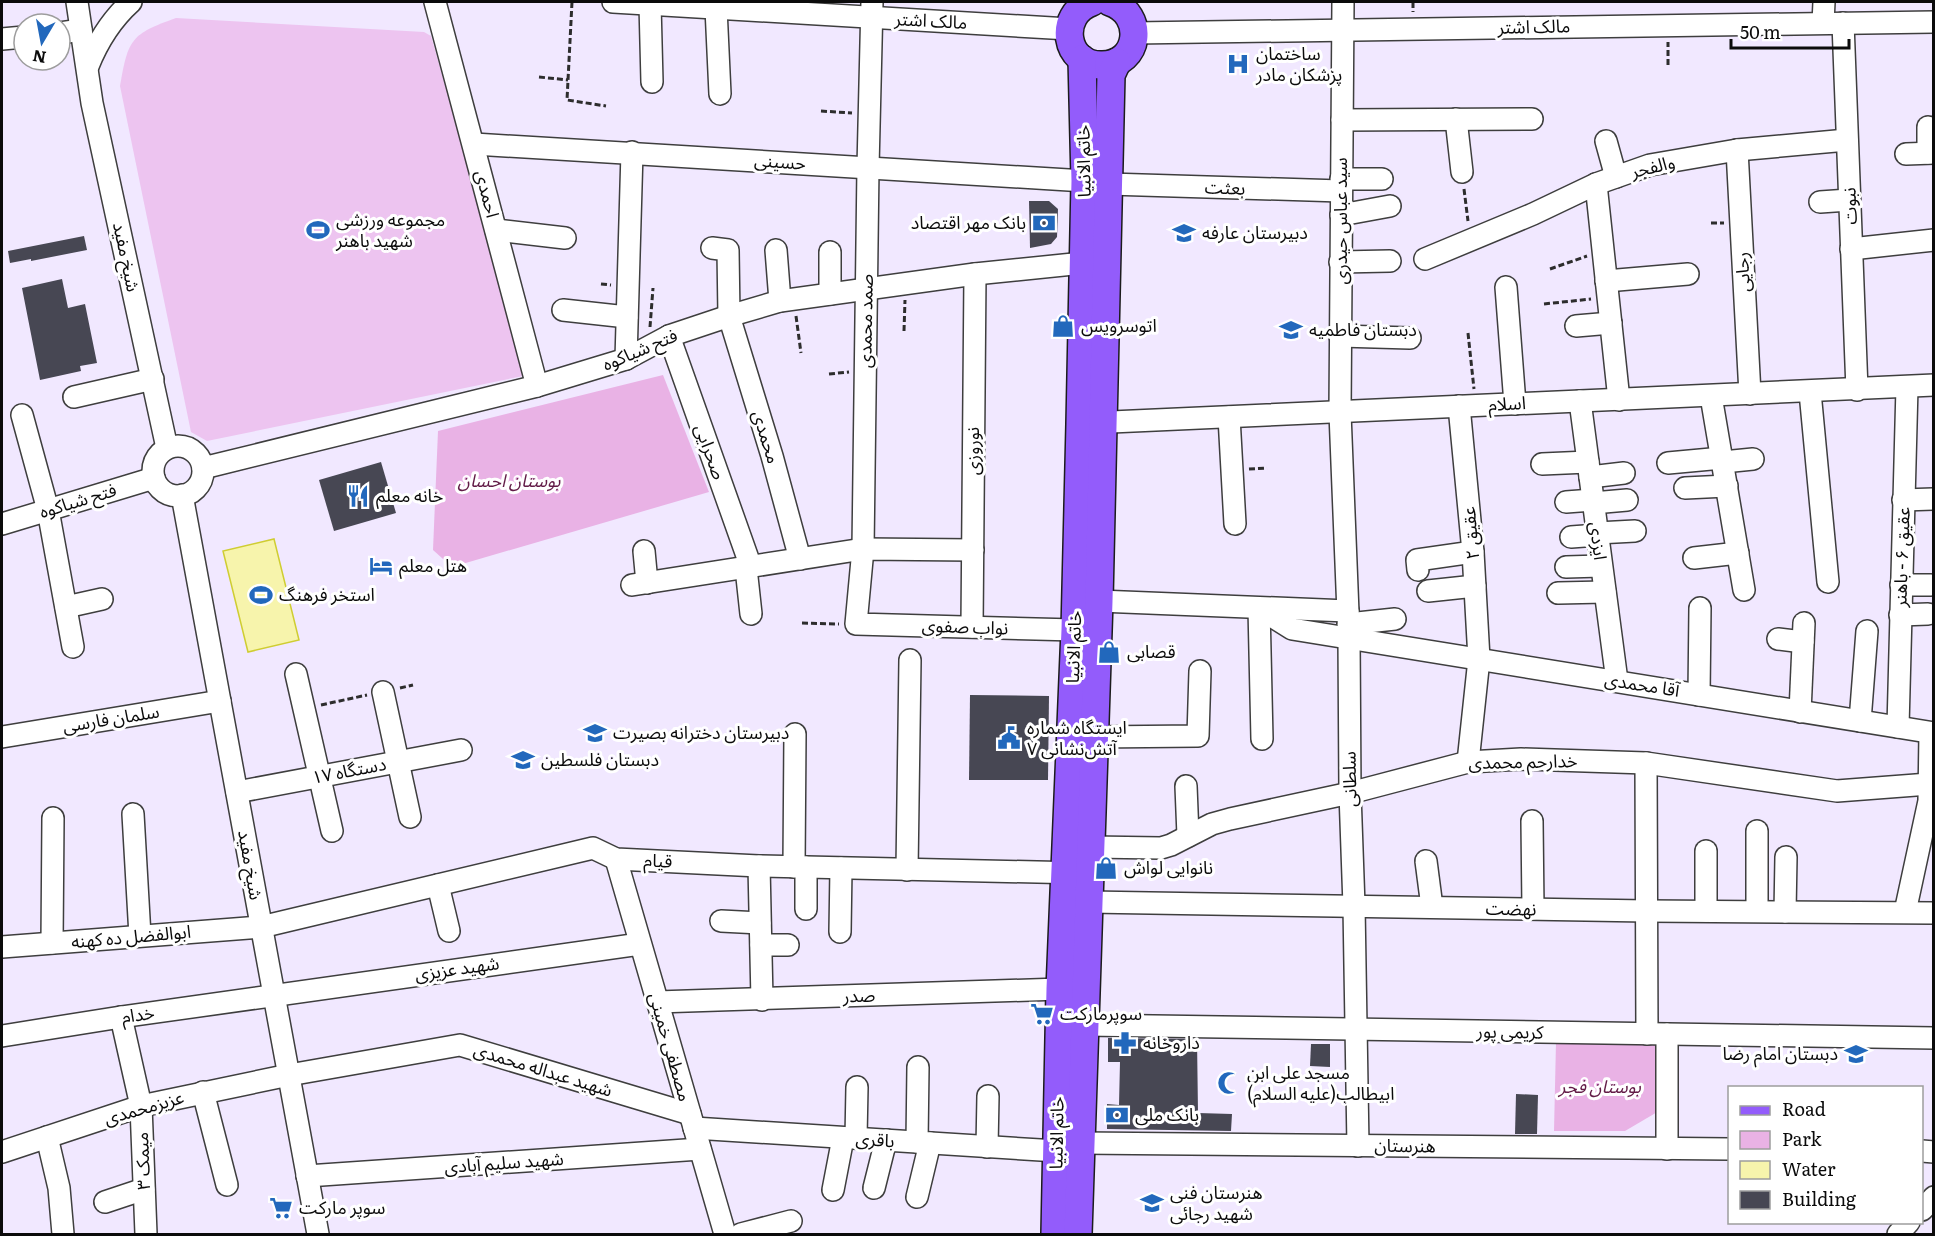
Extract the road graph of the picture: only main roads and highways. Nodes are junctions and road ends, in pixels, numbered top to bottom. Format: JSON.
{"nodes":[{"id":1,"x":1102,"y":2,"type":"edge"},
{"id":2,"x":1082,"y":59,"type":"junction"},
{"id":3,"x":1117,"y":62,"type":"junction"},
{"id":4,"x":1097,"y":183,"type":"junction"},
{"id":5,"x":1092,"y":423,"type":"junction"},
{"id":6,"x":1082,"y":864,"type":"junction"},
{"id":7,"x":1068,"y":1147,"type":"junction"},
{"id":8,"x":1055,"y":1234,"type":"edge"},
{"id":9,"x":1078,"y":1234,"type":"edge"}],
"edges":[{"from":1,"to":2,"type":"main road"},
{"from":1,"to":3,"type":"main road"},
{"from":2,"to":3,"type":"main road"},
{"from":2,"to":4,"type":"main road","name":"خاتم الانبیا"},
{"from":3,"to":4,"type":"main road","name":"خاتم الانبیا"},
{"from":4,"to":5,"type":"main road","name":"خاتم الانبیا"},
{"from":4,"to":5,"type":"main road","name":"خاتم الانبیا"},
{"from":5,"to":6,"type":"main road","name":"خاتم الانبیا"},
{"from":5,"to":6,"type":"main road","name":"خاتم الانبیا"},
{"from":6,"to":7,"type":"main road","name":"خاتم الانبیا"},
{"from":6,"to":7,"type":"main road","name":"خاتم الانبیا"},
{"from":7,"to":8,"type":"main road","name":"خاتم الانبیا"},
{"from":7,"to":9,"type":"main road","name":"خاتم الانبیا"}]}
